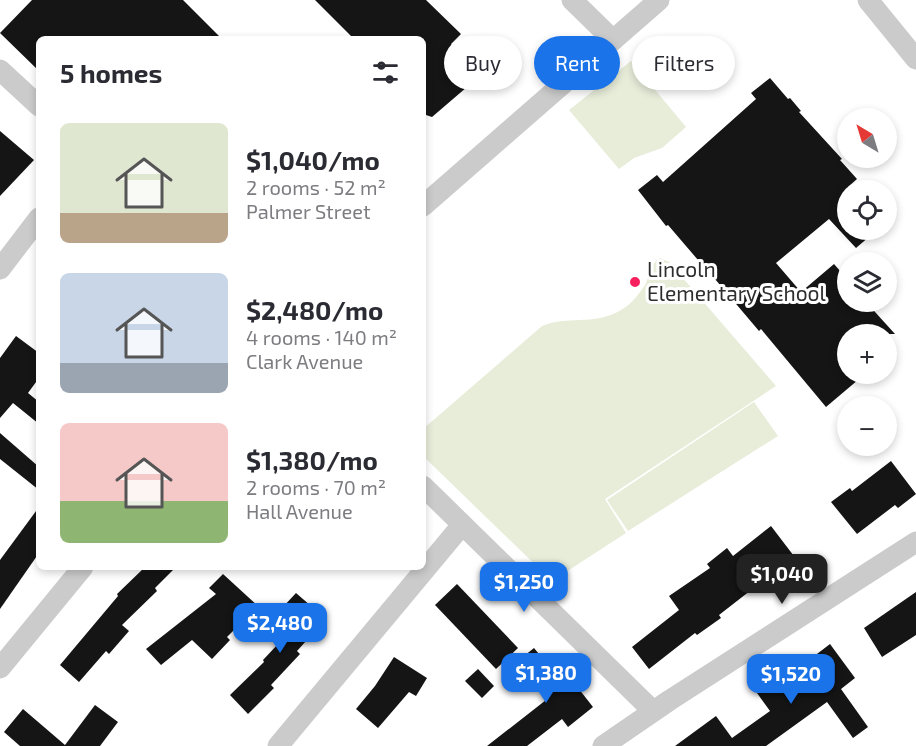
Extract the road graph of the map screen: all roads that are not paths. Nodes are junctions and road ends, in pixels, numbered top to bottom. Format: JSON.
{"nodes":[{"id":1,"x":572,"y":0,"type":"edge"},
{"id":2,"x":659,"y":0,"type":"edge"},
{"id":3,"x":868,"y":0,"type":"edge"},
{"id":4,"x":609,"y":36,"type":"edge"},
{"id":5,"x":618,"y":36,"type":"edge"},
{"id":6,"x":916,"y":59,"type":"edge"},
{"id":7,"x":0,"y":70,"type":"edge"},
{"id":8,"x":556,"y":90,"type":"edge"},
{"id":9,"x":36,"y":103,"type":"edge"},
{"id":10,"x":426,"y":203,"type":"edge"},
{"id":11,"x":36,"y":222,"type":"edge"},
{"id":12,"x":0,"y":269,"type":"edge"},
{"id":13,"x":426,"y":489,"type":"edge"},
{"id":14,"x":462,"y":525,"type":"junction"},
{"id":15,"x":916,"y":542,"type":"edge"},
{"id":16,"x":426,"y":568,"type":"edge"},
{"id":17,"x":81,"y":570,"type":"edge"},
{"id":18,"x":425,"y":570,"type":"edge"},
{"id":19,"x":0,"y":668,"type":"edge"},
{"id":20,"x":653,"y":711,"type":"junction"},
{"id":21,"x":278,"y":746,"type":"edge"},
{"id":22,"x":603,"y":746,"type":"edge"}],
"edges":[{"from":1,"to":4,"type":"street"},
{"from":2,"to":5,"type":"street"},
{"from":3,"to":6,"type":"street"},
{"from":7,"to":9,"type":"street"},
{"from":8,"to":10,"type":"street"},
{"from":11,"to":12,"type":"street"},
{"from":13,"to":14,"type":"street"},
{"from":14,"to":16,"type":"street"},
{"from":14,"to":20,"type":"street"},
{"from":15,"to":20,"type":"street"},
{"from":17,"to":19,"type":"street"},
{"from":18,"to":21,"type":"street"},
{"from":20,"to":22,"type":"street"}]}
